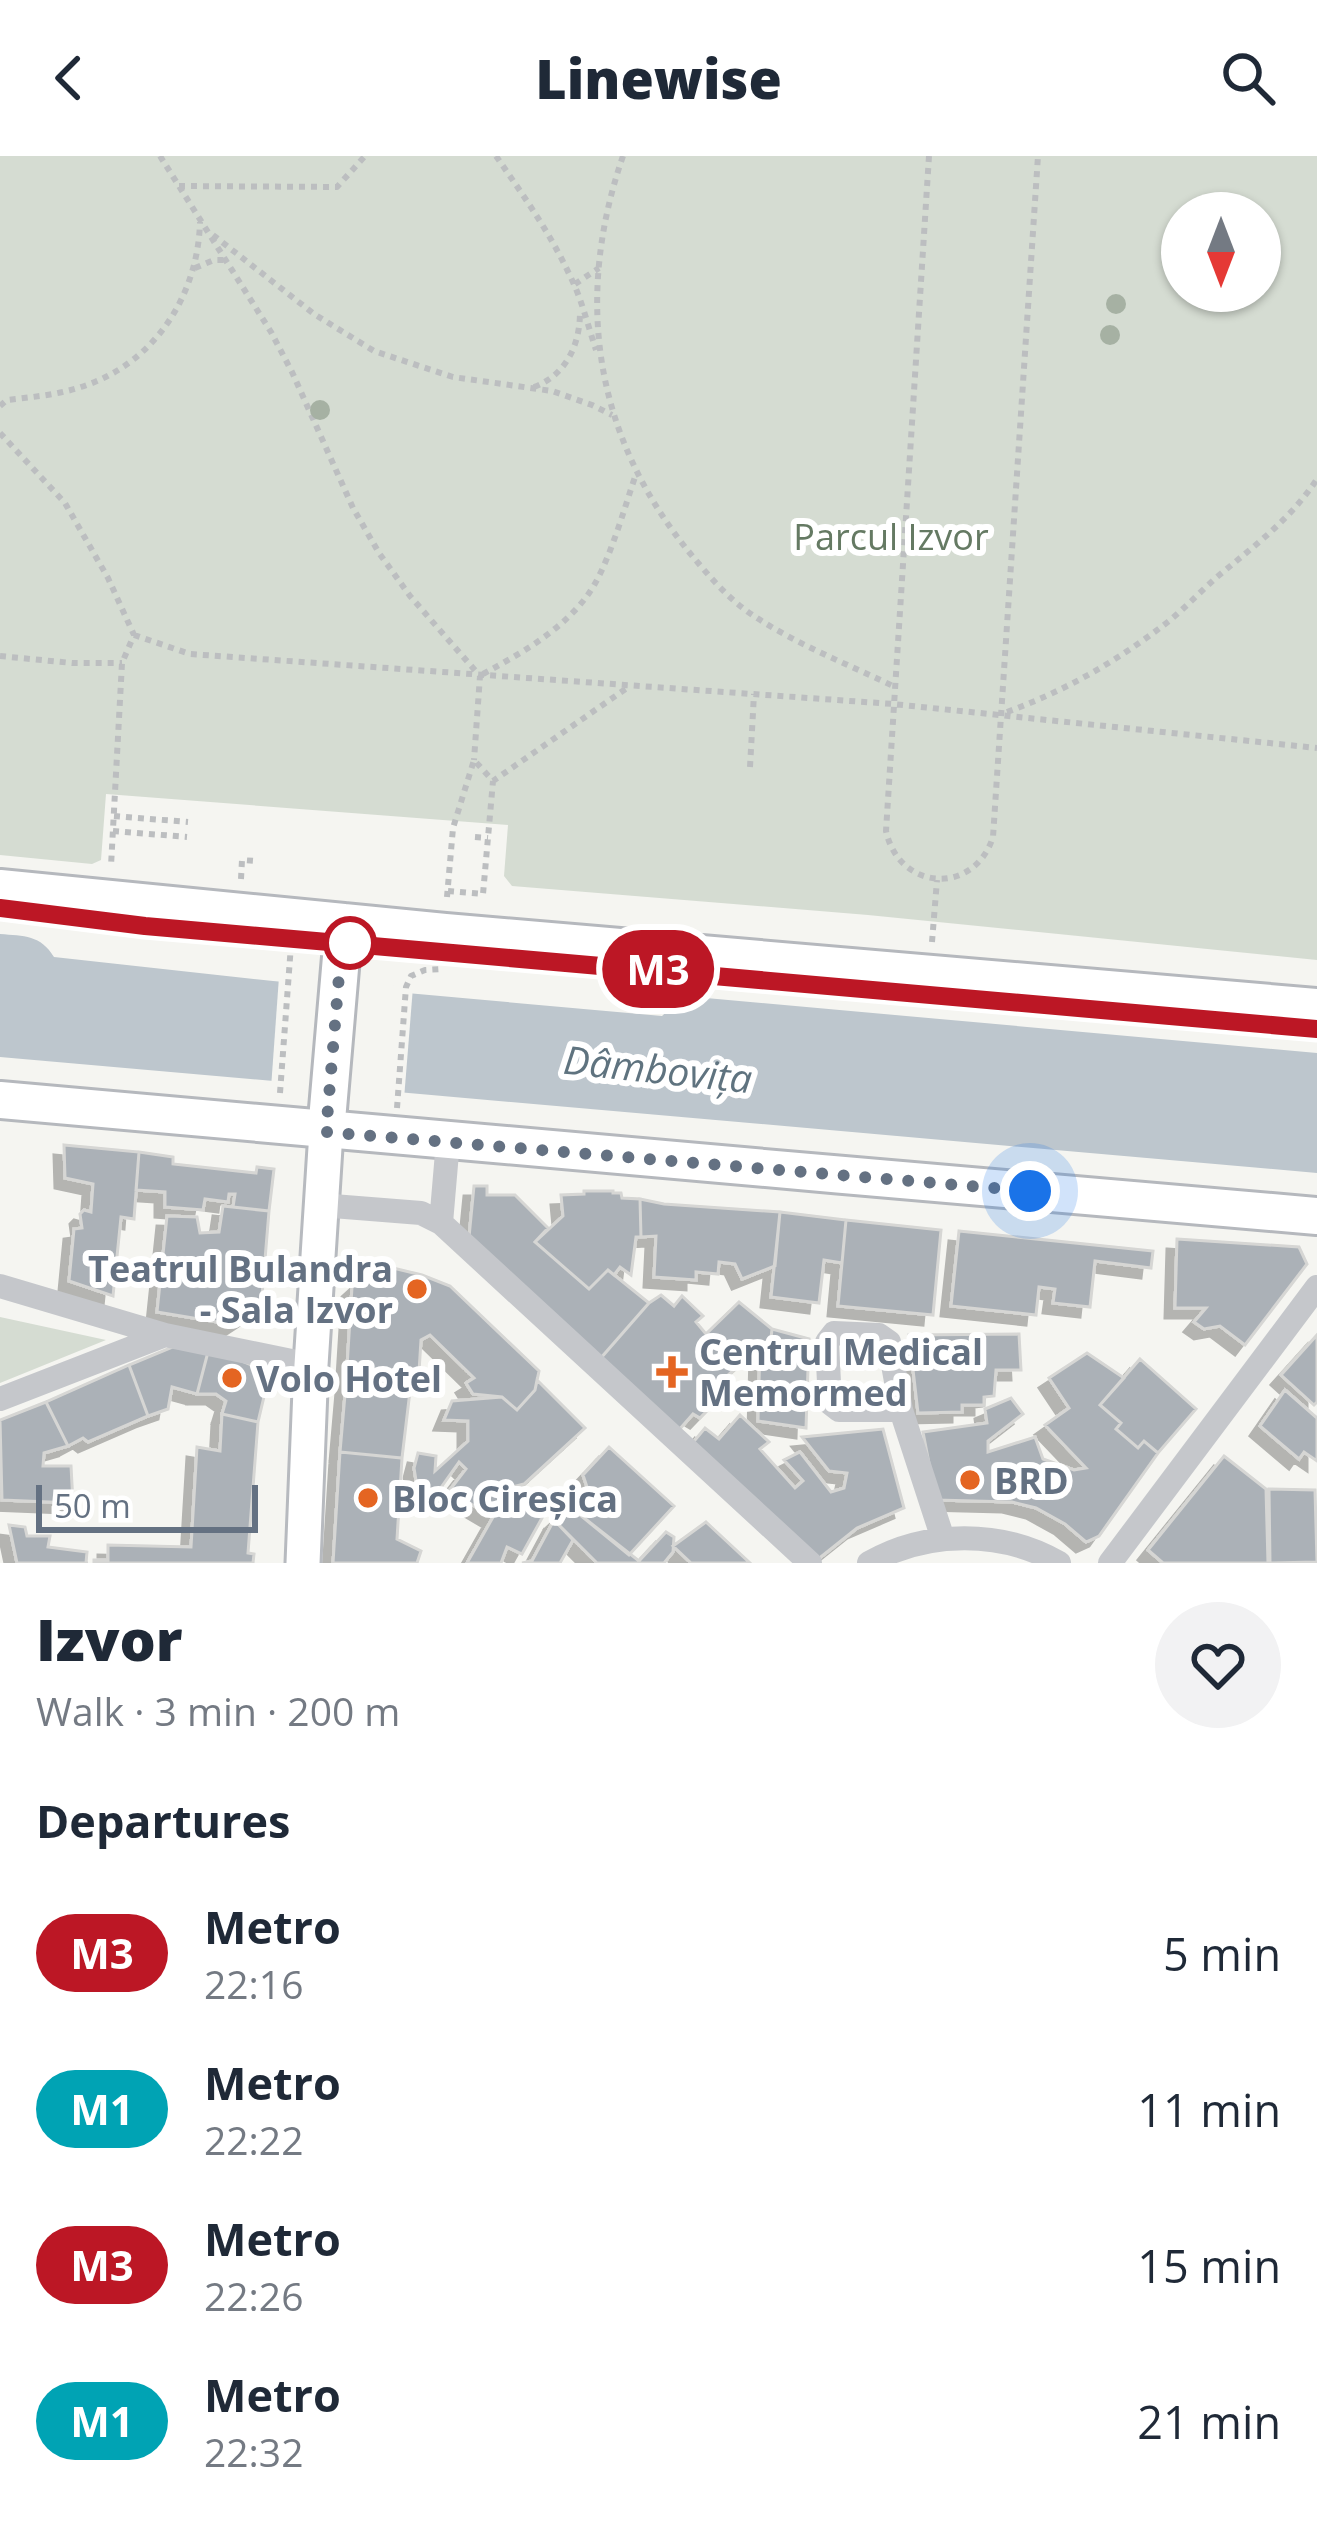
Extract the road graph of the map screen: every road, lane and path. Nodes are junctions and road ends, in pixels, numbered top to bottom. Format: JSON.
{"nodes":[{"id":1,"x":163,"y":156,"type":"edge"},
{"id":2,"x":365,"y":156,"type":"edge"},
{"id":3,"x":496,"y":156,"type":"edge"},
{"id":4,"x":622,"y":156,"type":"edge"},
{"id":5,"x":929,"y":156,"type":"edge"},
{"id":6,"x":1038,"y":156,"type":"edge"},
{"id":7,"x":178,"y":186,"type":"junction"},
{"id":8,"x":200,"y":218,"type":"junction"},
{"id":9,"x":211,"y":233,"type":"junction"},
{"id":10,"x":226,"y":260,"type":"junction"},
{"id":11,"x":195,"y":268,"type":"junction"},
{"id":12,"x":598,"y":268,"type":"junction"},
{"id":13,"x":574,"y":284,"type":"junction"},
{"id":14,"x":580,"y":303,"type":"junction"},
{"id":15,"x":599,"y":358,"type":"junction"},
{"id":16,"x":531,"y":388,"type":"junction"},
{"id":17,"x":0,"y":406,"type":"edge"},
{"id":18,"x":612,"y":415,"type":"junction"},
{"id":19,"x":0,"y":433,"type":"edge"},
{"id":20,"x":636,"y":473,"type":"junction"},
{"id":21,"x":1317,"y":479,"type":"edge"},
{"id":22,"x":134,"y":635,"type":"junction"},
{"id":23,"x":0,"y":656,"type":"edge"},
{"id":24,"x":122,"y":663,"type":"junction"},
{"id":25,"x":480,"y":676,"type":"junction"},
{"id":26,"x":630,"y":686,"type":"junction"},
{"id":27,"x":894,"y":687,"type":"junction"},
{"id":28,"x":754,"y":694,"type":"junction"},
{"id":29,"x":893,"y":704,"type":"junction"},
{"id":30,"x":1002,"y":714,"type":"junction"},
{"id":31,"x":1317,"y":748,"type":"edge"},
{"id":32,"x":474,"y":760,"type":"junction"},
{"id":33,"x":749,"y":767,"type":"dead end"},
{"id":34,"x":494,"y":781,"type":"junction"},
{"id":35,"x":112,"y":816,"type":"junction"},
{"id":36,"x":188,"y":822,"type":"dead end"},
{"id":37,"x":112,"y":831,"type":"junction"},
{"id":38,"x":187,"y":837,"type":"dead end"},
{"id":39,"x":476,"y":837,"type":"dead end"},
{"id":40,"x":488,"y":838,"type":"junction"},
{"id":41,"x":255,"y":861,"type":"dead end"},
{"id":42,"x":111,"y":864,"type":"dead end"},
{"id":43,"x":937,"y":880,"type":"junction"},
{"id":44,"x":240,"y":886,"type":"dead end"},
{"id":45,"x":0,"y":888,"type":"edge"},
{"id":46,"x":344,"y":922,"type":"junction"},
{"id":47,"x":442,"y":969,"type":"dead end"},
{"id":48,"x":929,"y":975,"type":"junction"},
{"id":49,"x":289,"y":978,"type":"dead end"},
{"id":50,"x":1317,"y":1007,"type":"edge"},
{"id":51,"x":0,"y":1100,"type":"edge"},
{"id":52,"x":280,"y":1103,"type":"dead end"},
{"id":53,"x":396,"y":1112,"type":"dead end"},
{"id":54,"x":327,"y":1119,"type":"junction"},
{"id":55,"x":448,"y":1141,"type":"junction"},
{"id":56,"x":320,"y":1205,"type":"junction"},
{"id":57,"x":1317,"y":1216,"type":"edge"},
{"id":58,"x":441,"y":1223,"type":"junction"},
{"id":59,"x":0,"y":1286,"type":"edge"},
{"id":60,"x":1317,"y":1287,"type":"edge"},
{"id":61,"x":166,"y":1335,"type":"junction"},
{"id":62,"x":311,"y":1365,"type":"junction"},
{"id":63,"x":0,"y":1399,"type":"edge"},
{"id":64,"x":902,"y":1411,"type":"dead end"},
{"id":65,"x":943,"y":1538,"type":"junction"},
{"id":66,"x":303,"y":1563,"type":"edge"},
{"id":67,"x":810,"y":1563,"type":"edge"},
{"id":68,"x":869,"y":1563,"type":"edge"},
{"id":69,"x":1059,"y":1563,"type":"edge"},
{"id":70,"x":1110,"y":1563,"type":"edge"}],
"edges":[{"from":1,"to":7,"type":"path"},
{"from":2,"to":7,"type":"path"},
{"from":3,"to":13,"type":"path"},
{"from":4,"to":12,"type":"path"},
{"from":5,"to":27,"type":"path"},
{"from":6,"to":30,"type":"path"},
{"from":7,"to":8,"type":"path"},
{"from":8,"to":9,"type":"path"},
{"from":8,"to":11,"type":"path"},
{"from":9,"to":10,"type":"path"},
{"from":9,"to":16,"type":"path"},
{"from":10,"to":11,"type":"path"},
{"from":10,"to":25,"type":"path"},
{"from":11,"to":17,"type":"path"},
{"from":12,"to":13,"type":"path"},
{"from":12,"to":15,"type":"path"},
{"from":13,"to":14,"type":"path"},
{"from":14,"to":15,"type":"path"},
{"from":14,"to":16,"type":"path"},
{"from":15,"to":18,"type":"path"},
{"from":16,"to":18,"type":"path"},
{"from":18,"to":20,"type":"path"},
{"from":19,"to":22,"type":"path"},
{"from":20,"to":25,"type":"path"},
{"from":20,"to":27,"type":"path"},
{"from":21,"to":30,"type":"path"},
{"from":22,"to":24,"type":"path"},
{"from":22,"to":25,"type":"path"},
{"from":23,"to":24,"type":"path"},
{"from":24,"to":35,"type":"path"},
{"from":25,"to":26,"type":"path"},
{"from":25,"to":32,"type":"path"},
{"from":26,"to":28,"type":"path"},
{"from":26,"to":34,"type":"path"},
{"from":27,"to":29,"type":"path"},
{"from":28,"to":29,"type":"path"},
{"from":28,"to":33,"type":"path"},
{"from":29,"to":30,"type":"path"},
{"from":29,"to":43,"type":"path"},
{"from":30,"to":31,"type":"path"},
{"from":30,"to":43,"type":"path"},
{"from":32,"to":34,"type":"path"},
{"from":32,"to":40,"type":"path"},
{"from":34,"to":40,"type":"path"},
{"from":35,"to":36,"type":"path"},
{"from":35,"to":37,"type":"path"},
{"from":37,"to":38,"type":"path"},
{"from":37,"to":42,"type":"path"},
{"from":39,"to":40,"type":"path"},
{"from":41,"to":44,"type":"path"},
{"from":43,"to":48,"type":"path"},
{"from":45,"to":46,"type":"main road"},
{"from":46,"to":48,"type":"main road"},
{"from":46,"to":54,"type":"main road"},
{"from":47,"to":53,"type":"path"},
{"from":48,"to":50,"type":"main road"},
{"from":49,"to":52,"type":"path"},
{"from":51,"to":54,"type":"main road"},
{"from":54,"to":55,"type":"main road"},
{"from":54,"to":56,"type":"main road"},
{"from":55,"to":57,"type":"main road"},
{"from":55,"to":58,"type":"street"},
{"from":56,"to":58,"type":"street"},
{"from":56,"to":62,"type":"main road"},
{"from":58,"to":67,"type":"street"},
{"from":59,"to":61,"type":"street"},
{"from":60,"to":70,"type":"street"},
{"from":61,"to":62,"type":"street"},
{"from":61,"to":63,"type":"street"},
{"from":62,"to":66,"type":"main road"},
{"from":64,"to":65,"type":"street"},
{"from":65,"to":68,"type":"street"},
{"from":65,"to":69,"type":"street"}]}
